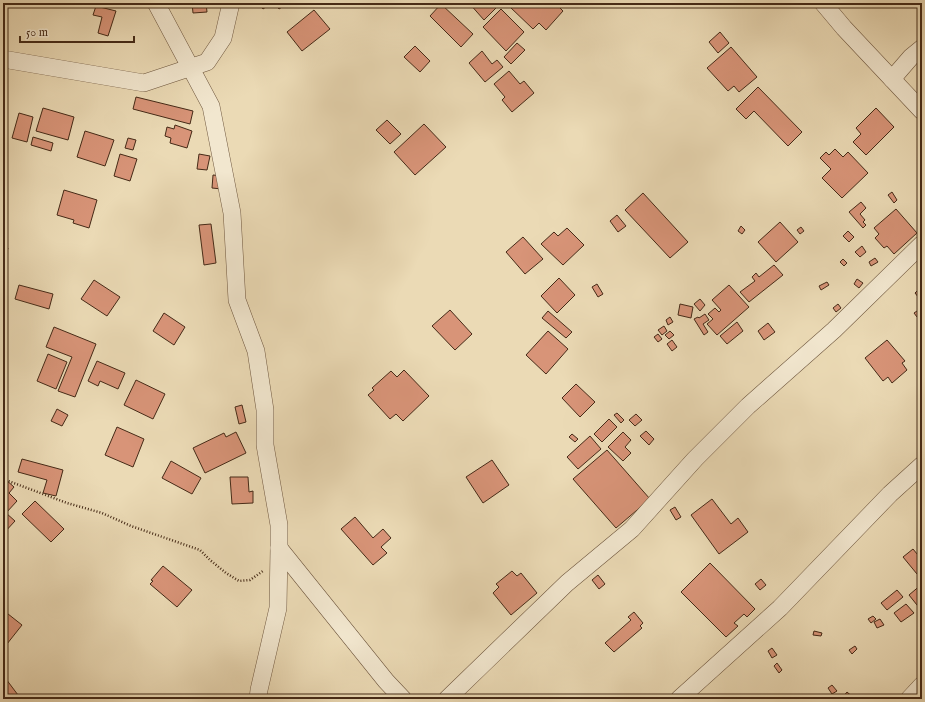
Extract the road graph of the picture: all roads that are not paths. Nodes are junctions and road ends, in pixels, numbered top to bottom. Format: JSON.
{"nodes":[{"id":1,"x":156,"y":3,"type":"edge"},
{"id":2,"x":231,"y":3,"type":"edge"},
{"id":3,"x":823,"y":3,"type":"edge"},
{"id":4,"x":922,"y":48,"type":"edge"},
{"id":5,"x":3,"y":59,"type":"edge"},
{"id":6,"x":190,"y":68,"type":"junction"},
{"id":7,"x":892,"y":79,"type":"junction"},
{"id":8,"x":922,"y":111,"type":"edge"},
{"id":9,"x":922,"y":244,"type":"edge"},
{"id":10,"x":922,"y":465,"type":"edge"},
{"id":11,"x":279,"y":548,"type":"junction"},
{"id":12,"x":922,"y":685,"type":"edge"},
{"id":13,"x":256,"y":696,"type":"edge"},
{"id":14,"x":403,"y":699,"type":"edge"},
{"id":15,"x":447,"y":699,"type":"edge"},
{"id":16,"x":679,"y":699,"type":"edge"},
{"id":17,"x":909,"y":699,"type":"edge"}],
"edges":[{"from":1,"to":6,"type":"street"},
{"from":2,"to":6,"type":"street"},
{"from":3,"to":7,"type":"street"},
{"from":4,"to":7,"type":"street"},
{"from":5,"to":6,"type":"street"},
{"from":6,"to":11,"type":"street"},
{"from":7,"to":8,"type":"street"},
{"from":9,"to":15,"type":"street"},
{"from":10,"to":16,"type":"street"},
{"from":11,"to":13,"type":"street"},
{"from":11,"to":14,"type":"street"},
{"from":12,"to":17,"type":"street"}]}
